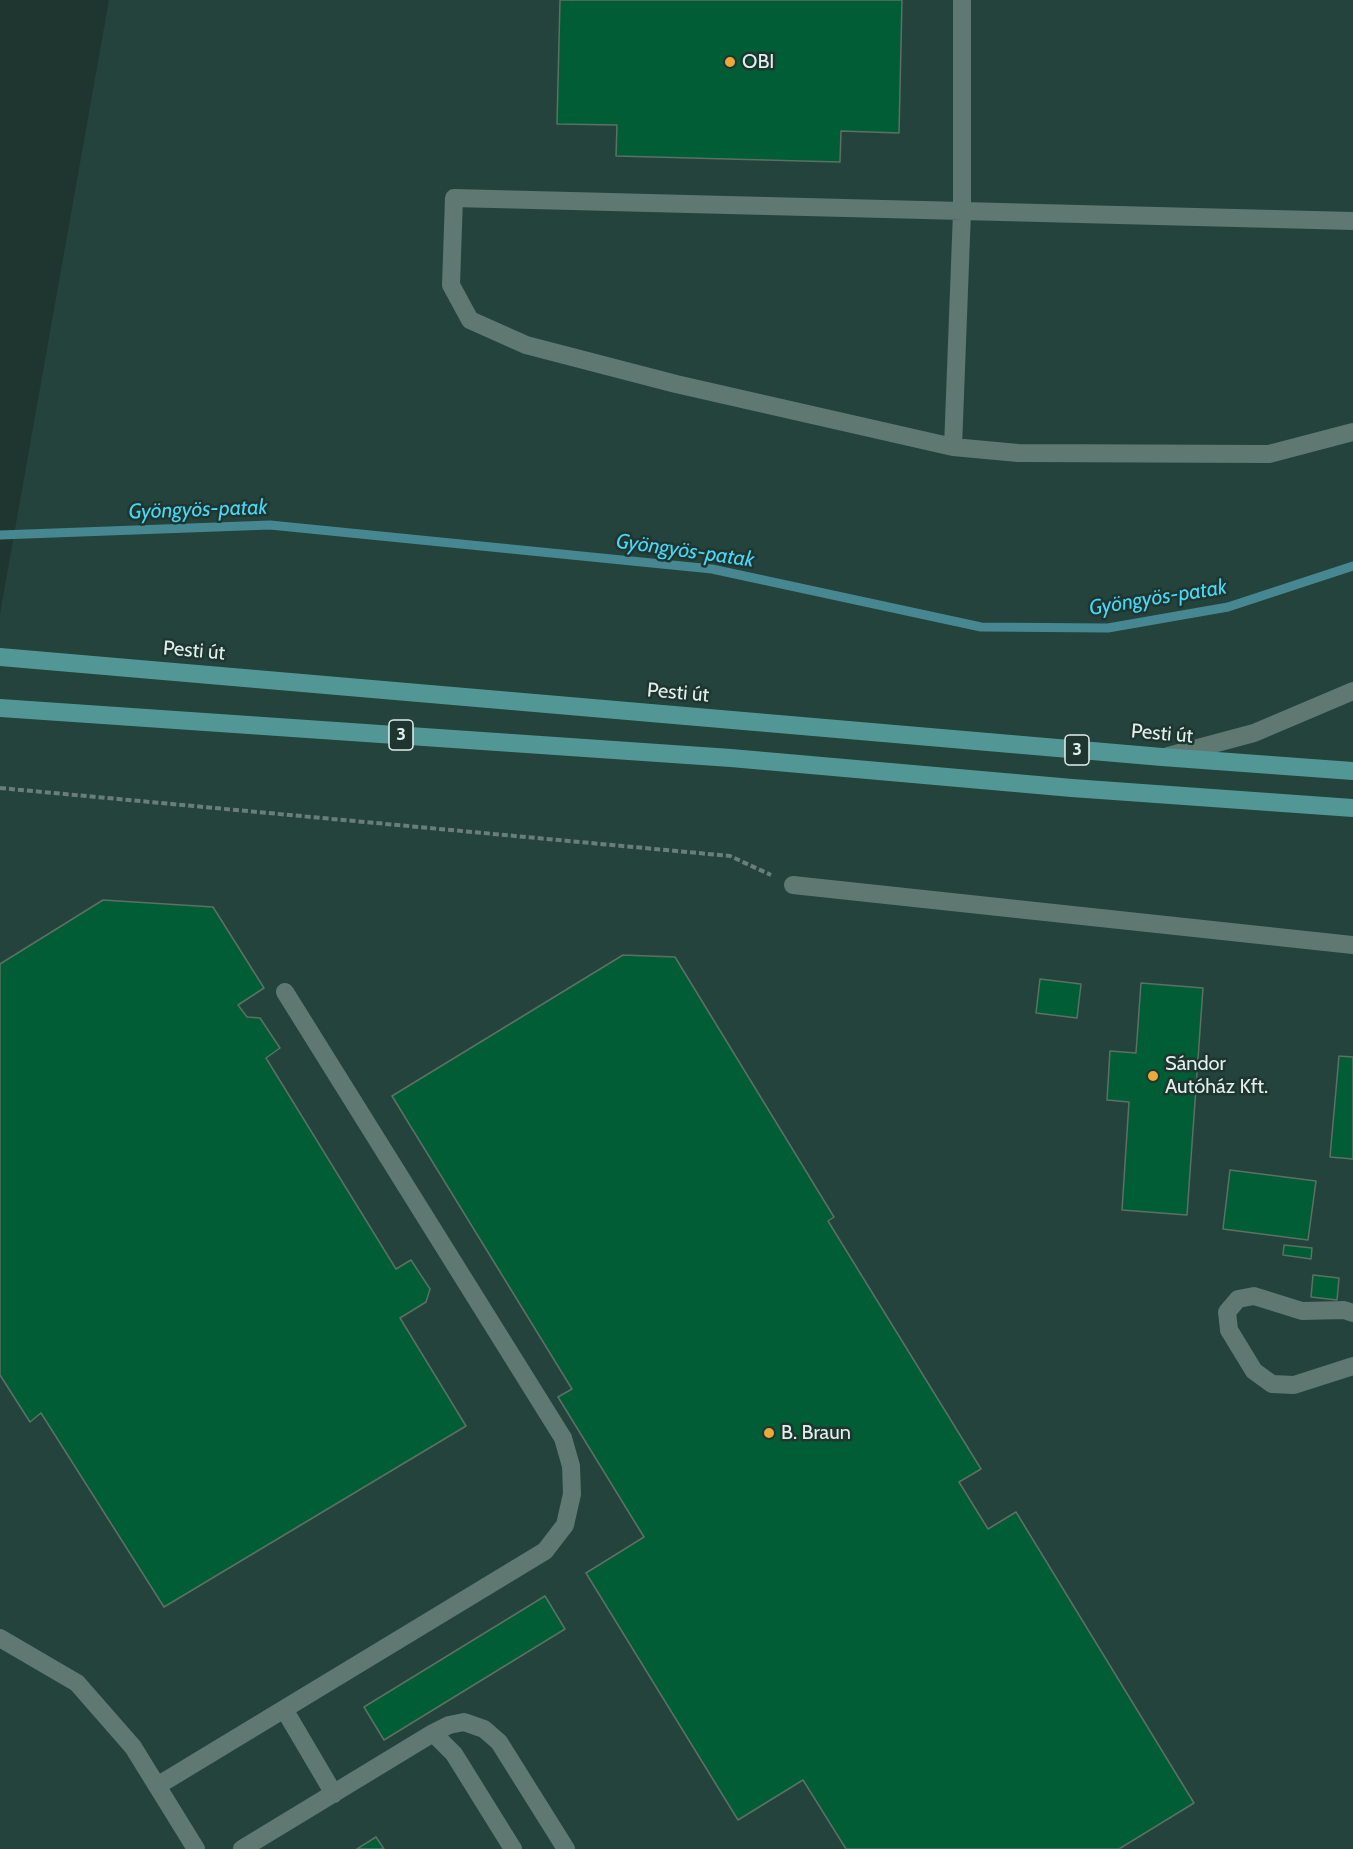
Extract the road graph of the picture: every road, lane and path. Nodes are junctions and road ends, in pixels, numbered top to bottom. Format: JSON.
{"nodes":[{"id":1,"x":962,"y":0,"type":"edge"},
{"id":2,"x":962,"y":212,"type":"junction"},
{"id":3,"x":1353,"y":221,"type":"edge"},
{"id":4,"x":1353,"y":432,"type":"edge"},
{"id":5,"x":953,"y":447,"type":"junction"},
{"id":6,"x":0,"y":657,"type":"edge"},
{"id":7,"x":1353,"y":691,"type":"edge"},
{"id":8,"x":0,"y":708,"type":"edge"},
{"id":9,"x":1162,"y":757,"type":"junction"},
{"id":10,"x":1353,"y":771,"type":"edge"},
{"id":11,"x":0,"y":788,"type":"edge"},
{"id":12,"x":1353,"y":808,"type":"edge"},
{"id":13,"x":793,"y":885,"type":"joint"},
{"id":14,"x":1353,"y":945,"type":"edge"},
{"id":15,"x":285,"y":992,"type":"dead end"},
{"id":16,"x":1353,"y":1313,"type":"edge"},
{"id":17,"x":1353,"y":1366,"type":"edge"},
{"id":18,"x":0,"y":1638,"type":"edge"},
{"id":19,"x":284,"y":1709,"type":"junction"},
{"id":20,"x":433,"y":1732,"type":"junction"},
{"id":21,"x":157,"y":1786,"type":"junction"},
{"id":22,"x":334,"y":1794,"type":"junction"},
{"id":23,"x":196,"y":1849,"type":"edge"},
{"id":24,"x":242,"y":1849,"type":"edge"},
{"id":25,"x":513,"y":1849,"type":"edge"},
{"id":26,"x":566,"y":1849,"type":"edge"}],
"edges":[{"from":1,"to":2,"type":"street"},
{"from":2,"to":3,"type":"street"},
{"from":2,"to":5,"type":"street"},
{"from":2,"to":5,"type":"street"},
{"from":4,"to":5,"type":"street"},
{"from":6,"to":9,"type":"main road","name":"Pesti út","number":"3"},
{"from":7,"to":9,"type":"street"},
{"from":8,"to":12,"type":"main road","number":"3"},
{"from":9,"to":10,"type":"main road","name":"Pesti út","number":"3"},
{"from":11,"to":13,"type":"path"},
{"from":13,"to":14,"type":"street"},
{"from":15,"to":19,"type":"street"},
{"from":16,"to":17,"type":"street"},
{"from":18,"to":21,"type":"street"},
{"from":19,"to":21,"type":"street"},
{"from":19,"to":22,"type":"street"},
{"from":20,"to":22,"type":"street"},
{"from":20,"to":25,"type":"street"},
{"from":20,"to":26,"type":"street"},
{"from":21,"to":23,"type":"street"},
{"from":22,"to":24,"type":"street"}]}
